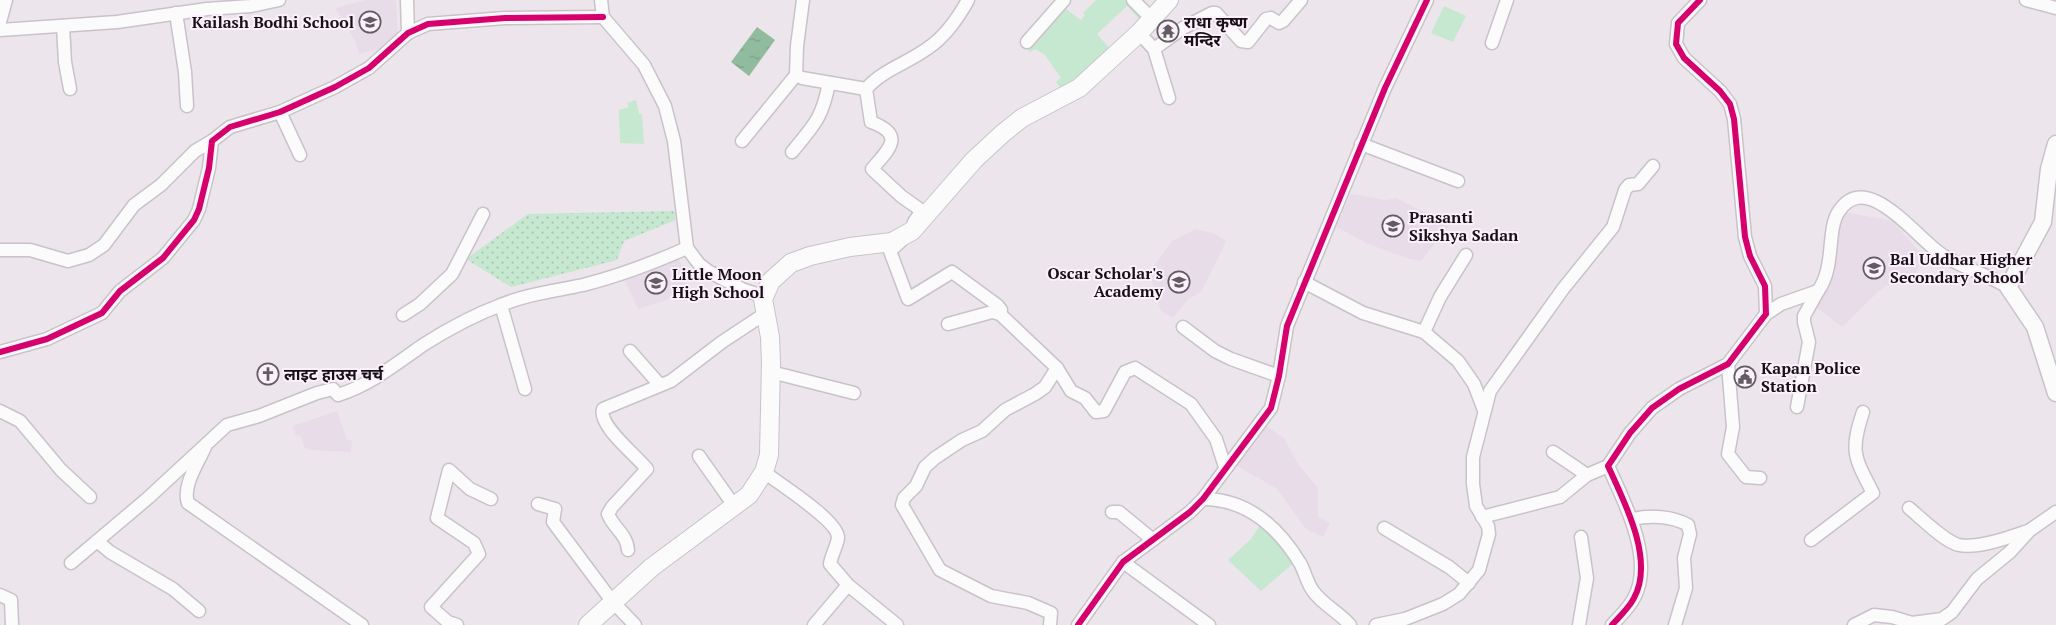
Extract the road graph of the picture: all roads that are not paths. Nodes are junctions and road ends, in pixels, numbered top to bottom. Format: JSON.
{"nodes":[{"id":1,"x":6,"y":0,"type":"edge"},
{"id":2,"x":279,"y":0,"type":"edge"},
{"id":3,"x":407,"y":0,"type":"edge"},
{"id":4,"x":602,"y":0,"type":"edge"},
{"id":5,"x":803,"y":0,"type":"edge"},
{"id":6,"x":968,"y":0,"type":"edge"},
{"id":7,"x":1064,"y":0,"type":"edge"},
{"id":8,"x":1133,"y":0,"type":"edge"},
{"id":9,"x":1169,"y":0,"type":"edge"},
{"id":10,"x":1301,"y":0,"type":"edge"},
{"id":11,"x":1428,"y":0,"type":"edge"},
{"id":12,"x":1507,"y":0,"type":"edge"},
{"id":13,"x":1700,"y":0,"type":"edge"},
{"id":14,"x":2026,"y":0,"type":"edge"},
{"id":15,"x":205,"y":4,"type":"edge"},
{"id":16,"x":2056,"y":8,"type":"edge"},
{"id":17,"x":176,"y":13,"type":"junction"},
{"id":18,"x":603,"y":17,"type":"junction"},
{"id":19,"x":1152,"y":19,"type":"junction"},
{"id":20,"x":0,"y":22,"type":"edge"},
{"id":21,"x":63,"y":26,"type":"junction"},
{"id":22,"x":0,"y":30,"type":"edge"},
{"id":23,"x":408,"y":33,"type":"junction"},
{"id":24,"x":1139,"y":33,"type":"junction"},
{"id":25,"x":1027,"y":42,"type":"dead end"},
{"id":26,"x":1492,"y":43,"type":"dead end"},
{"id":27,"x":1154,"y":49,"type":"junction"},
{"id":28,"x":796,"y":75,"type":"junction"},
{"id":29,"x":829,"y":83,"type":"junction"},
{"id":30,"x":70,"y":89,"type":"dead end"},
{"id":31,"x":866,"y":89,"type":"junction"},
{"id":32,"x":1169,"y":98,"type":"dead end"},
{"id":33,"x":187,"y":106,"type":"dead end"},
{"id":34,"x":280,"y":112,"type":"junction"},
{"id":35,"x":212,"y":140,"type":"junction"},
{"id":36,"x":742,"y":141,"type":"dead end"},
{"id":37,"x":1361,"y":144,"type":"junction"},
{"id":38,"x":2056,"y":144,"type":"edge"},
{"id":39,"x":792,"y":152,"type":"dead end"},
{"id":40,"x":300,"y":155,"type":"dead end"},
{"id":41,"x":1653,"y":166,"type":"dead end"},
{"id":42,"x":1458,"y":181,"type":"dead end"},
{"id":43,"x":2050,"y":202,"type":"edge"},
{"id":44,"x":482,"y":214,"type":"dead end"},
{"id":45,"x":910,"y":231,"type":"junction"},
{"id":46,"x":687,"y":248,"type":"junction"},
{"id":47,"x":0,"y":250,"type":"edge"},
{"id":48,"x":1466,"y":255,"type":"dead end"},
{"id":49,"x":1304,"y":282,"type":"junction"},
{"id":50,"x":2008,"y":287,"type":"junction"},
{"id":51,"x":1818,"y":291,"type":"junction"},
{"id":52,"x":765,"y":304,"type":"junction"},
{"id":53,"x":501,"y":305,"type":"junction"},
{"id":54,"x":1000,"y":314,"type":"junction"},
{"id":55,"x":1766,"y":314,"type":"junction"},
{"id":56,"x":403,"y":316,"type":"dead end"},
{"id":57,"x":948,"y":324,"type":"dead end"},
{"id":58,"x":1183,"y":327,"type":"dead end"},
{"id":59,"x":1424,"y":332,"type":"junction"},
{"id":60,"x":630,"y":351,"type":"dead end"},
{"id":61,"x":0,"y":352,"type":"edge"},
{"id":62,"x":1728,"y":364,"type":"junction"},
{"id":63,"x":1057,"y":368,"type":"junction"},
{"id":64,"x":771,"y":372,"type":"junction"},
{"id":65,"x":1279,"y":376,"type":"junction"},
{"id":66,"x":660,"y":385,"type":"junction"},
{"id":67,"x":525,"y":389,"type":"dead end"},
{"id":68,"x":854,"y":393,"type":"dead end"},
{"id":69,"x":2056,"y":393,"type":"edge"},
{"id":70,"x":1797,"y":407,"type":"dead end"},
{"id":71,"x":1484,"y":410,"type":"junction"},
{"id":72,"x":0,"y":411,"type":"edge"},
{"id":73,"x":1863,"y":412,"type":"dead end"},
{"id":74,"x":207,"y":442,"type":"junction"},
{"id":75,"x":1553,"y":452,"type":"dead end"},
{"id":76,"x":699,"y":456,"type":"dead end"},
{"id":77,"x":1608,"y":466,"type":"junction"},
{"id":78,"x":1225,"y":467,"type":"junction"},
{"id":79,"x":764,"y":472,"type":"junction"},
{"id":80,"x":1587,"y":475,"type":"junction"},
{"id":81,"x":1760,"y":478,"type":"dead end"},
{"id":82,"x":90,"y":497,"type":"dead end"},
{"id":83,"x":491,"y":499,"type":"dead end"},
{"id":84,"x":1203,"y":499,"type":"junction"},
{"id":85,"x":538,"y":504,"type":"dead end"},
{"id":86,"x":735,"y":507,"type":"junction"},
{"id":87,"x":1909,"y":508,"type":"dead end"},
{"id":88,"x":1112,"y":512,"type":"dead end"},
{"id":89,"x":2056,"y":512,"type":"edge"},
{"id":90,"x":1482,"y":516,"type":"junction"},
{"id":91,"x":1632,"y":519,"type":"junction"},
{"id":92,"x":1384,"y":528,"type":"dead end"},
{"id":93,"x":2030,"y":530,"type":"junction"},
{"id":94,"x":1581,"y":537,"type":"dead end"},
{"id":95,"x":1153,"y":540,"type":"junction"},
{"id":96,"x":1811,"y":540,"type":"dead end"},
{"id":97,"x":97,"y":541,"type":"junction"},
{"id":98,"x":628,"y":550,"type":"dead end"},
{"id":99,"x":1123,"y":562,"type":"junction"},
{"id":100,"x":71,"y":563,"type":"dead end"},
{"id":101,"x":1468,"y":584,"type":"junction"},
{"id":102,"x":848,"y":586,"type":"junction"},
{"id":103,"x":0,"y":594,"type":"edge"},
{"id":104,"x":612,"y":601,"type":"junction"},
{"id":105,"x":199,"y":611,"type":"dead end"},
{"id":106,"x":12,"y":625,"type":"edge"},
{"id":107,"x":362,"y":625,"type":"edge"},
{"id":108,"x":456,"y":625,"type":"edge"},
{"id":109,"x":588,"y":625,"type":"edge"},
{"id":110,"x":635,"y":625,"type":"edge"},
{"id":111,"x":814,"y":625,"type":"edge"},
{"id":112,"x":897,"y":625,"type":"edge"},
{"id":113,"x":1050,"y":625,"type":"edge"},
{"id":114,"x":1078,"y":625,"type":"edge"},
{"id":115,"x":1209,"y":625,"type":"edge"},
{"id":116,"x":1350,"y":625,"type":"edge"},
{"id":117,"x":1376,"y":625,"type":"edge"},
{"id":118,"x":1580,"y":625,"type":"edge"},
{"id":119,"x":1612,"y":625,"type":"edge"},
{"id":120,"x":1675,"y":625,"type":"edge"},
{"id":121,"x":1854,"y":625,"type":"edge"}],
"edges":[{"from":1,"to":20,"type":"street"},
{"from":2,"to":15,"type":"street"},
{"from":3,"to":23,"type":"street"},
{"from":4,"to":18,"type":"street"},
{"from":5,"to":28,"type":"street"},
{"from":6,"to":31,"type":"street"},
{"from":7,"to":25,"type":"street"},
{"from":8,"to":19,"type":"street"},
{"from":9,"to":19,"type":"main road"},
{"from":10,"to":27,"type":"street"},
{"from":11,"to":37,"type":"street"},
{"from":12,"to":26,"type":"street"},
{"from":13,"to":55,"type":"street"},
{"from":14,"to":16,"type":"street"},
{"from":15,"to":17,"type":"street"},
{"from":17,"to":21,"type":"street"},
{"from":17,"to":33,"type":"street"},
{"from":18,"to":23,"type":"street"},
{"from":18,"to":46,"type":"street"},
{"from":19,"to":24,"type":"main road"},
{"from":21,"to":22,"type":"street"},
{"from":21,"to":30,"type":"street"},
{"from":23,"to":34,"type":"street"},
{"from":24,"to":27,"type":"street"},
{"from":24,"to":45,"type":"main road"},
{"from":27,"to":32,"type":"street"},
{"from":28,"to":29,"type":"street"},
{"from":28,"to":36,"type":"street"},
{"from":29,"to":31,"type":"street"},
{"from":29,"to":39,"type":"street"},
{"from":31,"to":45,"type":"street"},
{"from":34,"to":35,"type":"street"},
{"from":34,"to":40,"type":"street"},
{"from":35,"to":47,"type":"street"},
{"from":35,"to":61,"type":"street"},
{"from":37,"to":42,"type":"street"},
{"from":37,"to":49,"type":"street"},
{"from":38,"to":43,"type":"street"},
{"from":41,"to":71,"type":"street"},
{"from":43,"to":50,"type":"street"},
{"from":44,"to":56,"type":"street"},
{"from":45,"to":52,"type":"main road"},
{"from":45,"to":54,"type":"street"},
{"from":46,"to":52,"type":"street"},
{"from":46,"to":53,"type":"street"},
{"from":48,"to":59,"type":"street"},
{"from":49,"to":59,"type":"street"},
{"from":49,"to":65,"type":"street"},
{"from":50,"to":51,"type":"street"},
{"from":50,"to":69,"type":"street"},
{"from":51,"to":55,"type":"street"},
{"from":51,"to":70,"type":"street"},
{"from":52,"to":64,"type":"main road"},
{"from":52,"to":66,"type":"street"},
{"from":53,"to":67,"type":"street"},
{"from":53,"to":74,"type":"street"},
{"from":54,"to":57,"type":"street"},
{"from":54,"to":63,"type":"street"},
{"from":55,"to":62,"type":"street"},
{"from":58,"to":65,"type":"street"},
{"from":59,"to":71,"type":"street"},
{"from":60,"to":66,"type":"street"},
{"from":62,"to":77,"type":"street"},
{"from":62,"to":81,"type":"street"},
{"from":63,"to":78,"type":"street"},
{"from":63,"to":113,"type":"street"},
{"from":64,"to":68,"type":"street"},
{"from":64,"to":79,"type":"main road"},
{"from":65,"to":78,"type":"street"},
{"from":66,"to":98,"type":"street"},
{"from":71,"to":90,"type":"street"},
{"from":72,"to":82,"type":"street"},
{"from":73,"to":96,"type":"street"},
{"from":74,"to":97,"type":"street"},
{"from":74,"to":107,"type":"street"},
{"from":75,"to":80,"type":"street"},
{"from":76,"to":86,"type":"street"},
{"from":77,"to":80,"type":"street"},
{"from":77,"to":91,"type":"street"},
{"from":78,"to":84,"type":"street"},
{"from":79,"to":86,"type":"main road"},
{"from":79,"to":102,"type":"street"},
{"from":80,"to":90,"type":"street"},
{"from":83,"to":108,"type":"street"},
{"from":84,"to":95,"type":"street"},
{"from":84,"to":116,"type":"street"},
{"from":85,"to":104,"type":"street"},
{"from":86,"to":104,"type":"main road"},
{"from":87,"to":93,"type":"street"},
{"from":88,"to":95,"type":"street"},
{"from":89,"to":93,"type":"street"},
{"from":90,"to":101,"type":"street"},
{"from":91,"to":119,"type":"street"},
{"from":91,"to":120,"type":"street"},
{"from":92,"to":101,"type":"street"},
{"from":93,"to":121,"type":"street"},
{"from":94,"to":118,"type":"street"},
{"from":95,"to":99,"type":"street"},
{"from":97,"to":100,"type":"street"},
{"from":97,"to":105,"type":"street"},
{"from":99,"to":114,"type":"street"},
{"from":99,"to":115,"type":"street"},
{"from":101,"to":117,"type":"street"},
{"from":102,"to":111,"type":"street"},
{"from":102,"to":112,"type":"street"},
{"from":103,"to":106,"type":"street"},
{"from":104,"to":109,"type":"main road"},
{"from":104,"to":110,"type":"street"}]}
